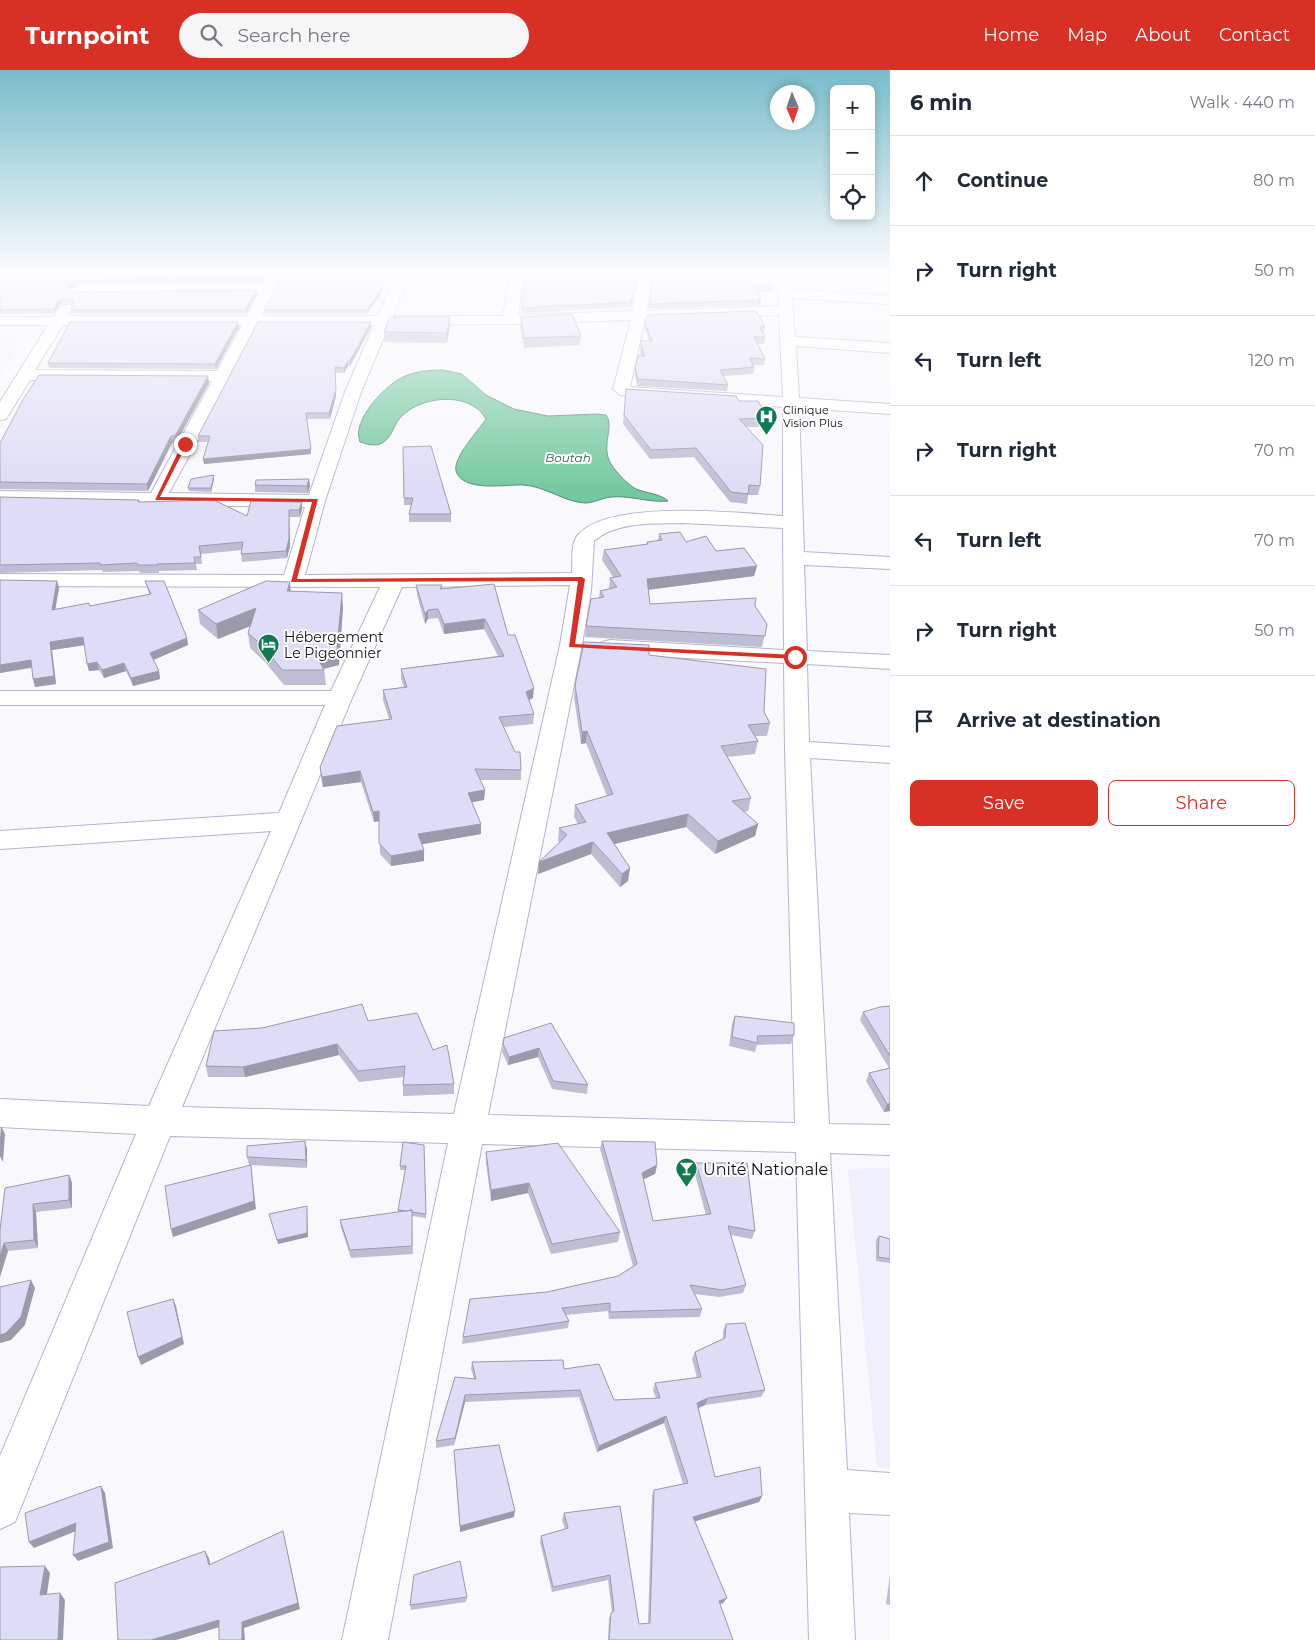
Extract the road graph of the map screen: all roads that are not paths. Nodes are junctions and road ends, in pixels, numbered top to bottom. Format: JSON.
{"nodes":[{"id":1,"x":42,"y":346,"type":"edge"},
{"id":2,"x":239,"y":346,"type":"edge"},
{"id":3,"x":372,"y":346,"type":"edge"},
{"id":4,"x":631,"y":346,"type":"edge"},
{"id":5,"x":788,"y":346,"type":"edge"},
{"id":6,"x":865,"y":346,"type":"edge"},
{"id":7,"x":890,"y":348,"type":"edge"},
{"id":8,"x":25,"y":374,"type":"junction"},
{"id":9,"x":224,"y":376,"type":"junction"},
{"id":10,"x":791,"y":402,"type":"junction"},
{"id":11,"x":890,"y":409,"type":"edge"},
{"id":12,"x":0,"y":415,"type":"edge"},
{"id":13,"x":0,"y":497,"type":"edge"},
{"id":14,"x":157,"y":499,"type":"junction"},
{"id":15,"x":316,"y":501,"type":"junction"},
{"id":16,"x":794,"y":524,"type":"junction"},
{"id":17,"x":794,"y":558,"type":"junction"},
{"id":18,"x":890,"y":563,"type":"edge"},
{"id":19,"x":582,"y":579,"type":"junction"},
{"id":20,"x":0,"y":580,"type":"edge"},
{"id":21,"x":394,"y":580,"type":"junction"},
{"id":22,"x":293,"y":581,"type":"junction"},
{"id":23,"x":572,"y":645,"type":"junction"},
{"id":24,"x":795,"y":657,"type":"junction"},
{"id":25,"x":890,"y":662,"type":"edge"},
{"id":26,"x":0,"y":698,"type":"edge"},
{"id":27,"x":340,"y":698,"type":"junction"},
{"id":28,"x":797,"y":749,"type":"junction"},
{"id":29,"x":890,"y":755,"type":"edge"},
{"id":30,"x":289,"y":822,"type":"junction"},
{"id":31,"x":0,"y":840,"type":"edge"},
{"id":32,"x":0,"y":1113,"type":"edge"},
{"id":33,"x":159,"y":1121,"type":"junction"},
{"id":34,"x":468,"y":1129,"type":"junction"},
{"id":35,"x":813,"y":1136,"type":"junction"},
{"id":36,"x":890,"y":1140,"type":"edge"},
{"id":37,"x":826,"y":1491,"type":"junction"},
{"id":38,"x":890,"y":1494,"type":"edge"},
{"id":39,"x":0,"y":1507,"type":"edge"},
{"id":40,"x":365,"y":1640,"type":"edge"},
{"id":41,"x":832,"y":1640,"type":"edge"}],
"edges":[{"from":1,"to":8,"type":"street"},
{"from":2,"to":9,"type":"street"},
{"from":3,"to":15,"type":"street"},
{"from":4,"to":10,"type":"street"},
{"from":5,"to":10,"type":"street"},
{"from":6,"to":7,"type":"street"},
{"from":8,"to":9,"type":"street"},
{"from":8,"to":12,"type":"street"},
{"from":9,"to":14,"type":"street"},
{"from":10,"to":11,"type":"street"},
{"from":10,"to":16,"type":"street"},
{"from":13,"to":14,"type":"street"},
{"from":14,"to":15,"type":"street"},
{"from":15,"to":22,"type":"street"},
{"from":16,"to":17,"type":"street"},
{"from":16,"to":19,"type":"street"},
{"from":17,"to":18,"type":"street"},
{"from":17,"to":24,"type":"street"},
{"from":19,"to":21,"type":"street"},
{"from":19,"to":23,"type":"street"},
{"from":20,"to":22,"type":"street"},
{"from":21,"to":22,"type":"street"},
{"from":21,"to":27,"type":"street"},
{"from":23,"to":24,"type":"street"},
{"from":23,"to":34,"type":"street"},
{"from":24,"to":25,"type":"street"},
{"from":24,"to":28,"type":"street"},
{"from":26,"to":27,"type":"street"},
{"from":27,"to":30,"type":"street"},
{"from":28,"to":29,"type":"street"},
{"from":28,"to":35,"type":"street"},
{"from":30,"to":31,"type":"street"},
{"from":30,"to":33,"type":"street"},
{"from":32,"to":33,"type":"street"},
{"from":33,"to":34,"type":"street"},
{"from":33,"to":39,"type":"street"},
{"from":34,"to":35,"type":"street"},
{"from":34,"to":40,"type":"street"},
{"from":35,"to":36,"type":"street"},
{"from":35,"to":37,"type":"street"},
{"from":37,"to":38,"type":"street"},
{"from":37,"to":41,"type":"street"}]}
